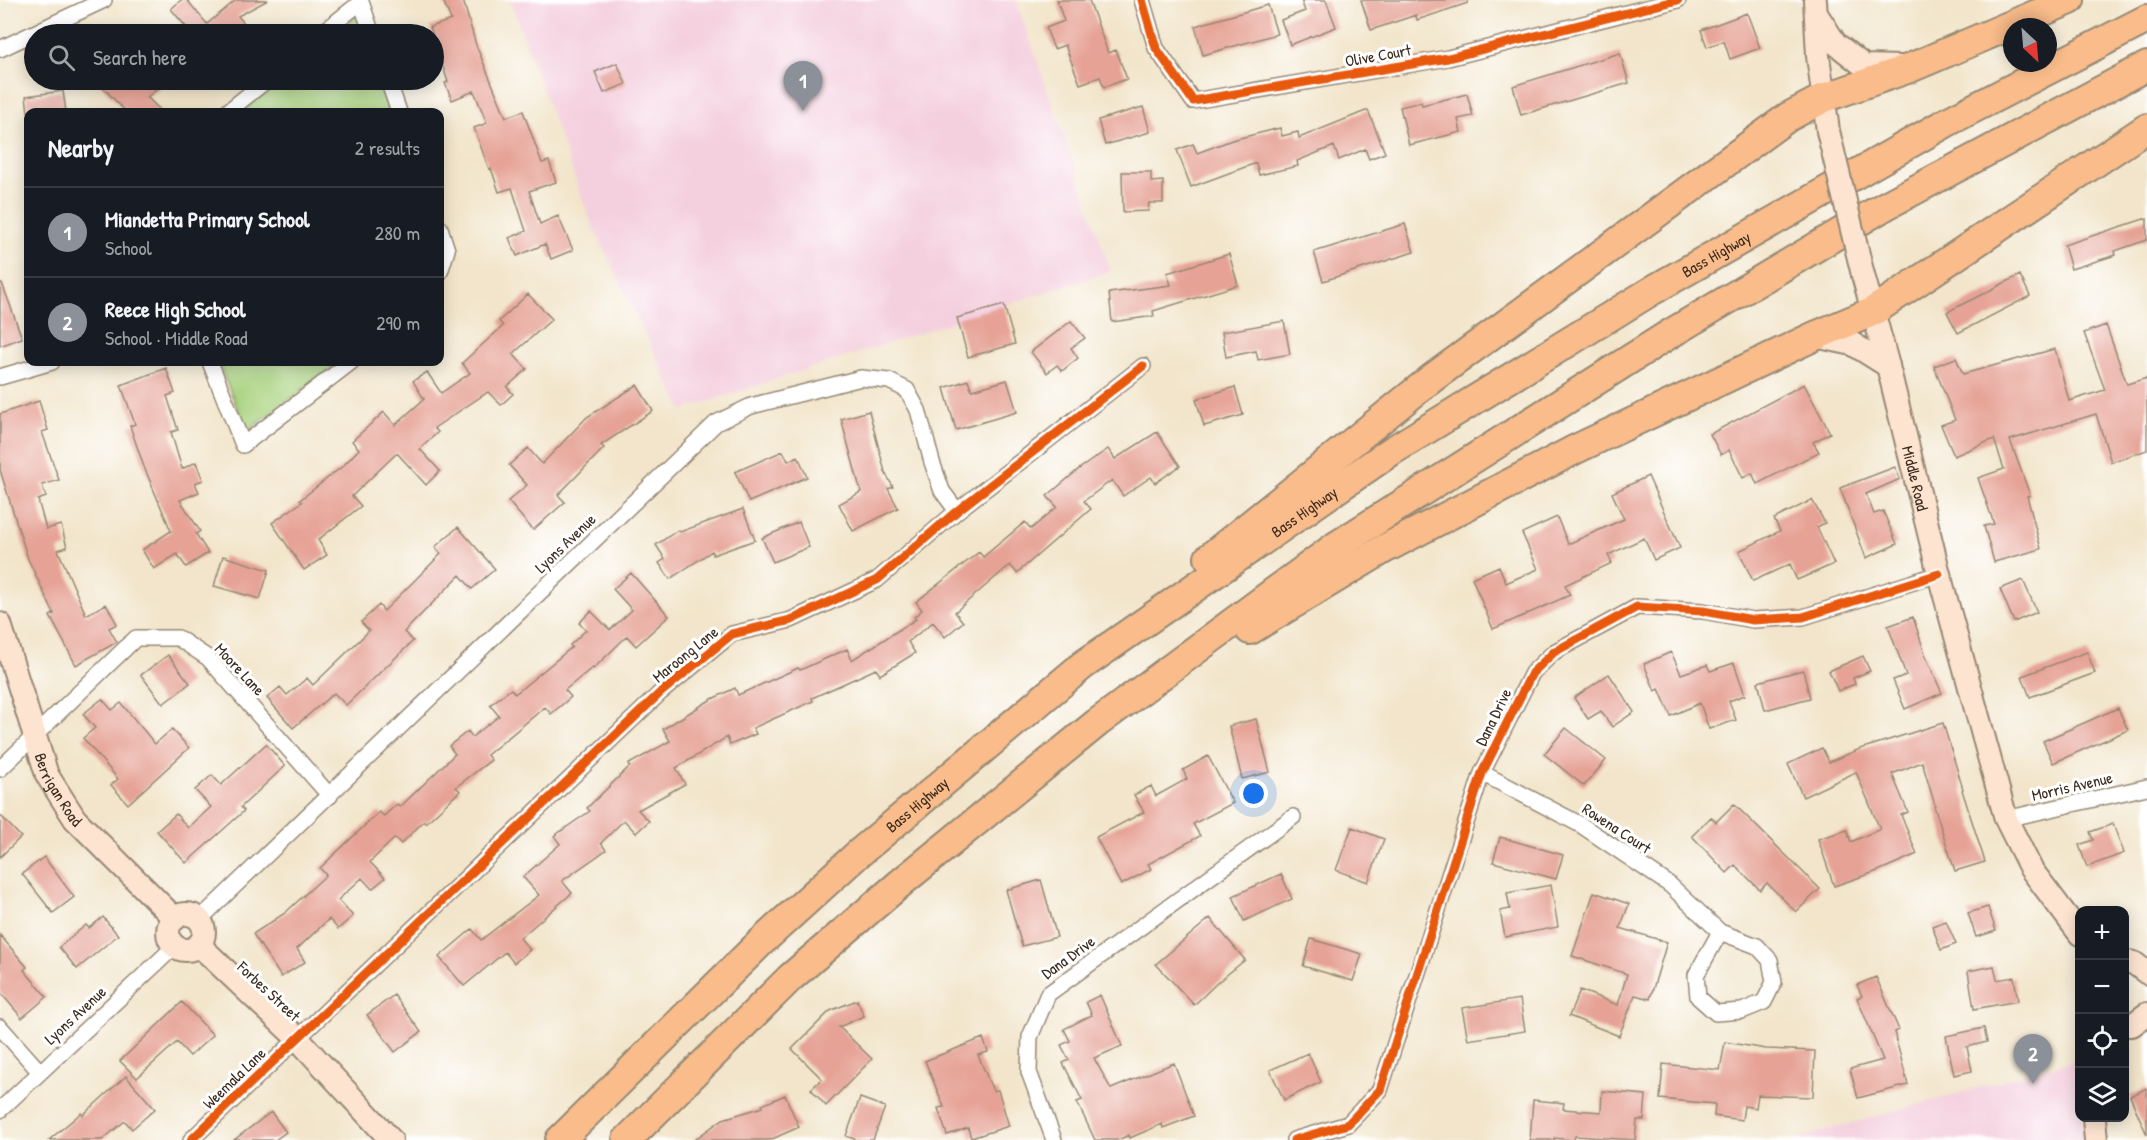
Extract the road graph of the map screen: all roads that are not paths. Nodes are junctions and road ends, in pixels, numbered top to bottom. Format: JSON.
{"nodes":[{"id":1,"x":104,"y":0,"type":"edge"},
{"id":2,"x":1142,"y":0,"type":"edge"},
{"id":3,"x":1678,"y":0,"type":"edge"},
{"id":4,"x":2070,"y":0,"type":"edge"},
{"id":5,"x":1815,"y":6,"type":"edge"},
{"id":6,"x":2147,"y":19,"type":"edge"},
{"id":7,"x":52,"y":24,"type":"edge"},
{"id":8,"x":334,"y":24,"type":"edge"},
{"id":9,"x":369,"y":24,"type":"edge"},
{"id":10,"x":24,"y":37,"type":"edge"},
{"id":11,"x":0,"y":48,"type":"edge"},
{"id":12,"x":2147,"y":66,"type":"edge"},
{"id":13,"x":1910,"y":68,"type":"junction"},
{"id":14,"x":254,"y":90,"type":"edge"},
{"id":15,"x":391,"y":90,"type":"edge"},
{"id":16,"x":1824,"y":98,"type":"junction"},
{"id":17,"x":232,"y":108,"type":"edge"},
{"id":18,"x":398,"y":108,"type":"edge"},
{"id":19,"x":2147,"y":128,"type":"edge"},
{"id":20,"x":444,"y":241,"type":"edge"},
{"id":21,"x":444,"y":259,"type":"edge"},
{"id":22,"x":1872,"y":312,"type":"junction"},
{"id":23,"x":1815,"y":336,"type":"junction"},
{"id":24,"x":38,"y":366,"type":"edge"},
{"id":25,"x":212,"y":366,"type":"edge"},
{"id":26,"x":346,"y":366,"type":"edge"},
{"id":27,"x":1143,"y":366,"type":"dead end"},
{"id":28,"x":1888,"y":366,"type":"junction"},
{"id":29,"x":0,"y":377,"type":"edge"},
{"id":30,"x":957,"y":511,"type":"junction"},
{"id":31,"x":1939,"y":574,"type":"junction"},
{"id":32,"x":0,"y":624,"type":"edge"},
{"id":33,"x":1083,"y":665,"type":"junction"},
{"id":34,"x":1097,"y":723,"type":"junction"},
{"id":35,"x":34,"y":735,"type":"junction"},
{"id":36,"x":0,"y":769,"type":"edge"},
{"id":37,"x":1482,"y":773,"type":"junction"},
{"id":38,"x":2147,"y":787,"type":"edge"},
{"id":39,"x":330,"y":796,"type":"junction"},
{"id":40,"x":1293,"y":817,"type":"dead end"},
{"id":41,"x":2006,"y":819,"type":"junction"},
{"id":42,"x":175,"y":919,"type":"junction"},
{"id":43,"x":199,"y":920,"type":"junction"},
{"id":44,"x":2075,"y":929,"type":"edge"},
{"id":45,"x":1720,"y":932,"type":"junction"},
{"id":46,"x":199,"y":945,"type":"junction"},
{"id":47,"x":174,"y":946,"type":"junction"},
{"id":48,"x":2129,"y":962,"type":"edge"},
{"id":49,"x":2147,"y":973,"type":"edge"},
{"id":50,"x":0,"y":1027,"type":"edge"},
{"id":51,"x":297,"y":1038,"type":"junction"},
{"id":52,"x":40,"y":1072,"type":"junction"},
{"id":53,"x":0,"y":1110,"type":"edge"},
{"id":54,"x":2095,"y":1122,"type":"edge"},
{"id":55,"x":191,"y":1140,"type":"edge"},
{"id":56,"x":391,"y":1140,"type":"edge"},
{"id":57,"x":560,"y":1140,"type":"edge"},
{"id":58,"x":627,"y":1140,"type":"edge"},
{"id":59,"x":1054,"y":1140,"type":"edge"},
{"id":60,"x":1294,"y":1140,"type":"edge"},
{"id":61,"x":2097,"y":1140,"type":"edge"}],
"edges":[{"from":1,"to":7,"type":"street"},
{"from":2,"to":3,"type":"street","name":"Olive Court"},
{"from":4,"to":13,"type":"highway"},
{"from":5,"to":13,"type":"main road"},
{"from":5,"to":16,"type":"main road","name":"Middle Road"},
{"from":6,"to":33,"type":"highway","name":"Bass Highway"},
{"from":8,"to":9,"type":"street"},
{"from":10,"to":11,"type":"street"},
{"from":12,"to":34,"type":"highway"},
{"from":13,"to":16,"type":"highway"},
{"from":14,"to":17,"type":"street"},
{"from":15,"to":18,"type":"street"},
{"from":16,"to":22,"type":"main road","name":"Middle Road","bridge":true},
{"from":16,"to":33,"type":"highway"},
{"from":19,"to":22,"type":"highway"},
{"from":20,"to":21,"type":"street"},
{"from":22,"to":23,"type":"highway"},
{"from":22,"to":28,"type":"main road","name":"Middle Road"},
{"from":23,"to":28,"type":"main road"},
{"from":23,"to":34,"type":"highway"},
{"from":24,"to":29,"type":"street"},
{"from":25,"to":26,"type":"street"},
{"from":27,"to":30,"type":"street","name":"Maroong Lane"},
{"from":28,"to":31,"type":"main road","name":"Middle Road"},
{"from":30,"to":39,"type":"street","name":"Lyons Avenue"},
{"from":30,"to":51,"type":"street","name":"Maroong Lane"},
{"from":31,"to":37,"type":"street","name":"Dana Drive"},
{"from":31,"to":41,"type":"main road","name":"Middle Road"},
{"from":32,"to":35,"type":"main road","name":"Berrigan Road"},
{"from":33,"to":57,"type":"highway","name":"Bass Highway"},
{"from":34,"to":58,"type":"highway"},
{"from":35,"to":36,"type":"street","name":"Moore Lane"},
{"from":35,"to":39,"type":"street","name":"Moore Lane"},
{"from":35,"to":42,"type":"main road","name":"Berrigan Road"},
{"from":37,"to":45,"type":"street","name":"Rowena Court"},
{"from":37,"to":60,"type":"street","name":"Dana Drive"},
{"from":38,"to":41,"type":"street","name":"Morris Avenue"},
{"from":39,"to":43,"type":"street","name":"Lyons Avenue"},
{"from":40,"to":59,"type":"street","name":"Dana Drive"},
{"from":41,"to":44,"type":"main road","name":"Middle Road"},
{"from":42,"to":43,"type":"main road"},
{"from":42,"to":47,"type":"main road"},
{"from":43,"to":46,"type":"main road"},
{"from":45,"to":45,"type":"street","name":"Rowena Court"},
{"from":46,"to":47,"type":"main road"},
{"from":46,"to":51,"type":"main road","name":"Forbes Street"},
{"from":47,"to":52,"type":"street","name":"Lyons Avenue"},
{"from":48,"to":49,"type":"main road"},
{"from":50,"to":52,"type":"street"},
{"from":51,"to":55,"type":"street","name":"Weemala Lane"},
{"from":51,"to":56,"type":"main road","name":"Forbes Street"},
{"from":52,"to":53,"type":"street","name":"Lyons Avenue"},
{"from":54,"to":61,"type":"main road"}]}
